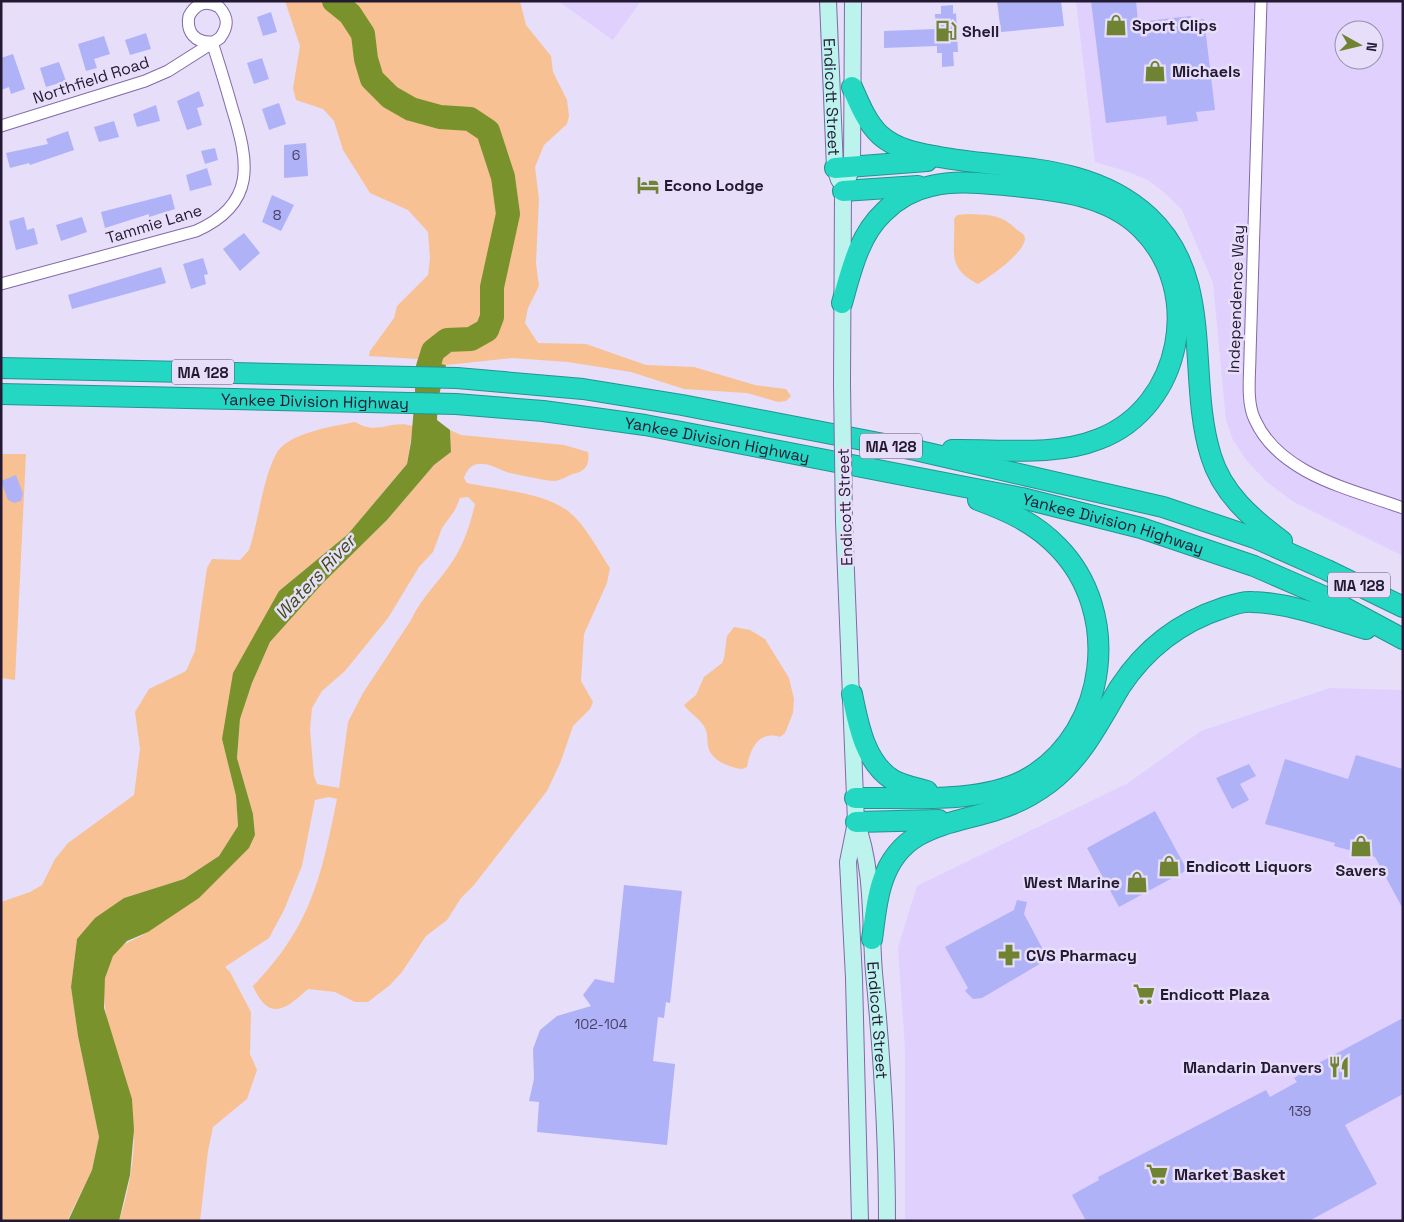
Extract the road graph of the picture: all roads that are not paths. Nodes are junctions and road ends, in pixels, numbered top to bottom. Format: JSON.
{"nodes":[{"id":1,"x":828,"y":1,"type":"edge"},
{"id":2,"x":853,"y":1,"type":"edge"},
{"id":3,"x":1261,"y":1,"type":"edge"},
{"id":4,"x":212,"y":42,"type":"joint"},
{"id":5,"x":852,"y":87,"type":"junction"},
{"id":6,"x":1,"y":126,"type":"edge"},
{"id":7,"x":952,"y":159,"type":"junction"},
{"id":8,"x":843,"y":168,"type":"junction"},
{"id":9,"x":932,"y":186,"type":"junction"},
{"id":10,"x":843,"y":191,"type":"junction"},
{"id":11,"x":1,"y":284,"type":"edge"},
{"id":12,"x":842,"y":303,"type":"junction"},
{"id":13,"x":1,"y":368,"type":"edge"},
{"id":14,"x":1,"y":394,"type":"edge"},
{"id":15,"x":915,"y":450,"type":"junction"},
{"id":16,"x":914,"y":478,"type":"junction"},
{"id":17,"x":1403,"y":508,"type":"edge"},
{"id":18,"x":1314,"y":564,"type":"junction"},
{"id":19,"x":1403,"y":607,"type":"edge"},
{"id":20,"x":1403,"y":639,"type":"edge"},
{"id":21,"x":852,"y":694,"type":"junction"},
{"id":22,"x":958,"y":796,"type":"junction"},
{"id":23,"x":855,"y":798,"type":"junction"},
{"id":24,"x":960,"y":819,"type":"junction"},
{"id":25,"x":856,"y":822,"type":"junction"},
{"id":26,"x":872,"y":939,"type":"junction"},
{"id":27,"x":860,"y":1221,"type":"edge"},
{"id":28,"x":887,"y":1221,"type":"edge"}],
"edges":[{"from":1,"to":8,"type":"main road","name":"Endicott Street"},
{"from":2,"to":5,"type":"main road","name":"Endicott Street"},
{"from":3,"to":17,"type":"street","name":"Independence Way"},
{"from":4,"to":6,"type":"street","name":"Northfield Road"},
{"from":4,"to":11,"type":"street","name":"Tammie Lane"},
{"from":5,"to":7,"type":"highway"},
{"from":5,"to":8,"type":"main road","name":"Endicott Street"},
{"from":7,"to":8,"type":"highway"},
{"from":7,"to":18,"type":"highway"},
{"from":8,"to":10,"type":"main road","name":"Endicott Street"},
{"from":9,"to":10,"type":"highway"},
{"from":9,"to":12,"type":"highway"},
{"from":9,"to":15,"type":"highway"},
{"from":10,"to":12,"type":"main road","name":"Endicott Street"},
{"from":12,"to":21,"type":"main road","name":"Endicott Street","bridge":true},
{"from":13,"to":15,"type":"highway","name":"Yankee Division Highway","number":"MA 128"},
{"from":14,"to":16,"type":"highway","name":"Yankee Division Highway","number":"MA 128"},
{"from":15,"to":18,"type":"highway","name":"Yankee Division Highway","number":"MA 128"},
{"from":16,"to":20,"type":"highway","name":"Yankee Division Highway","number":"MA 128"},
{"from":16,"to":22,"type":"highway"},
{"from":18,"to":19,"type":"highway","name":"Yankee Division Highway","number":"MA 128"},
{"from":20,"to":24,"type":"highway"},
{"from":21,"to":22,"type":"highway"},
{"from":21,"to":23,"type":"main road","name":"Endicott Street"},
{"from":22,"to":23,"type":"highway"},
{"from":23,"to":25,"type":"main road","name":"Endicott Street"},
{"from":24,"to":25,"type":"highway"},
{"from":24,"to":26,"type":"highway"},
{"from":25,"to":26,"type":"main road","name":"Endicott Street"},
{"from":25,"to":27,"type":"main road","name":"Endicott Street"},
{"from":26,"to":28,"type":"main road","name":"Endicott Street"}]}
